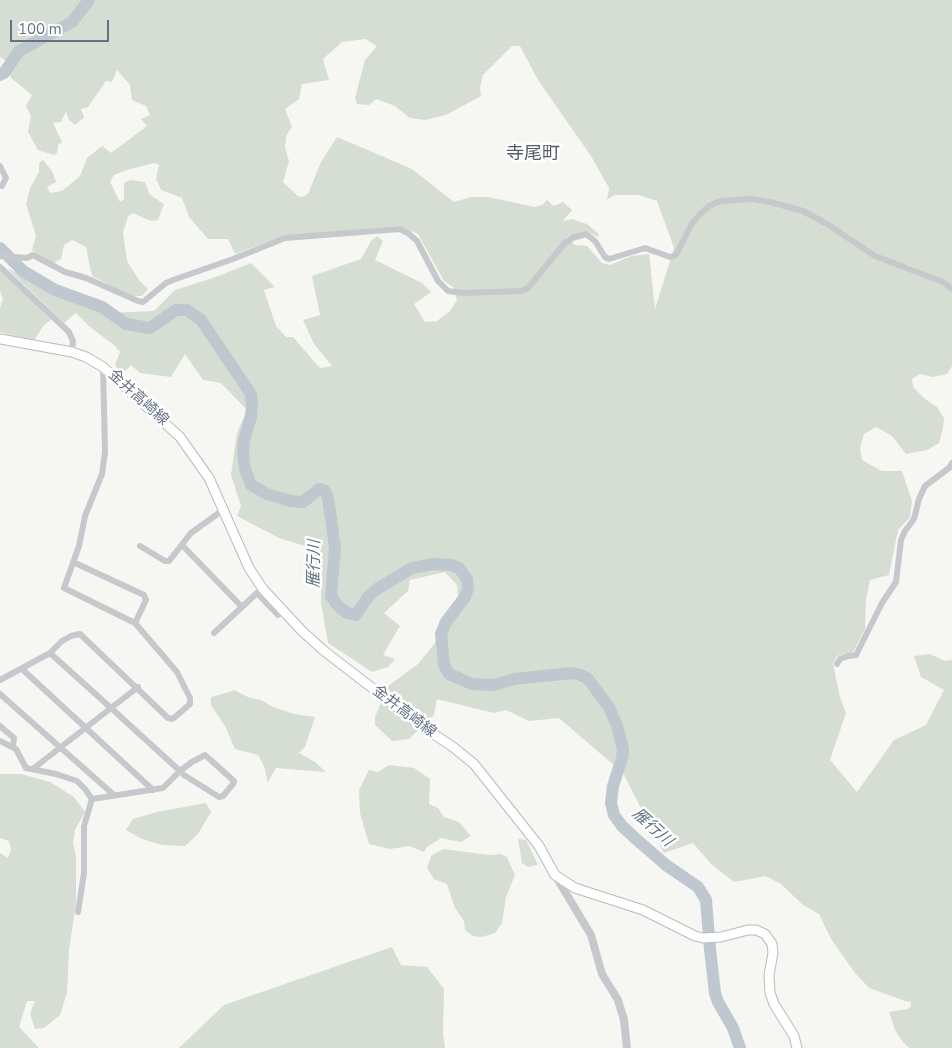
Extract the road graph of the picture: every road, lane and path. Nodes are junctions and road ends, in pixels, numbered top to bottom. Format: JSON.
{"nodes":[{"id":1,"x":0,"y":166,"type":"edge"},
{"id":2,"x":2,"y":186,"type":"dead end"},
{"id":3,"x":3,"y":256,"type":"edge"},
{"id":4,"x":0,"y":267,"type":"edge"},
{"id":5,"x":952,"y":289,"type":"edge"},
{"id":6,"x":0,"y":339,"type":"edge"},
{"id":7,"x":72,"y":352,"type":"junction"},
{"id":8,"x":103,"y":367,"type":"junction"},
{"id":9,"x":952,"y":463,"type":"edge"},
{"id":10,"x":223,"y":510,"type":"junction"},
{"id":11,"x":182,"y":545,"type":"junction"},
{"id":12,"x":140,"y":546,"type":"dead end"},
{"id":13,"x":73,"y":562,"type":"junction"},
{"id":14,"x":242,"y":607,"type":"junction"},
{"id":15,"x":283,"y":611,"type":"junction"},
{"id":16,"x":135,"y":623,"type":"junction"},
{"id":17,"x":214,"y":632,"type":"dead end"},
{"id":18,"x":50,"y":653,"type":"junction"},
{"id":19,"x":836,"y":664,"type":"dead end"},
{"id":20,"x":22,"y":669,"type":"junction"},
{"id":21,"x":0,"y":680,"type":"edge"},
{"id":22,"x":138,"y":687,"type":"junction"},
{"id":23,"x":0,"y":694,"type":"edge"},
{"id":24,"x":111,"y":708,"type":"junction"},
{"id":25,"x":0,"y":726,"type":"edge"},
{"id":26,"x":85,"y":728,"type":"junction"},
{"id":27,"x":0,"y":741,"type":"edge"},
{"id":28,"x":13,"y":746,"type":"junction"},
{"id":29,"x":60,"y":748,"type":"junction"},
{"id":30,"x":34,"y":768,"type":"junction"},
{"id":31,"x":180,"y":771,"type":"junction"},
{"id":32,"x":154,"y":790,"type":"junction"},
{"id":33,"x":114,"y":795,"type":"junction"},
{"id":34,"x":92,"y":799,"type":"junction"},
{"id":35,"x":555,"y":875,"type":"junction"},
{"id":36,"x":78,"y":912,"type":"dead end"},
{"id":37,"x":627,"y":1048,"type":"edge"},
{"id":38,"x":797,"y":1048,"type":"edge"}],
"edges":[{"from":1,"to":2,"type":"street"},
{"from":3,"to":5,"type":"street"},
{"from":4,"to":7,"type":"street"},
{"from":6,"to":7,"type":"main road","name":"金井高崎線"},
{"from":7,"to":8,"type":"main road","name":"金井高崎線"},
{"from":8,"to":10,"type":"main road","name":"金井高崎線"},
{"from":8,"to":13,"type":"street"},
{"from":9,"to":19,"type":"street"},
{"from":10,"to":11,"type":"street"},
{"from":10,"to":15,"type":"main road","name":"金井高崎線"},
{"from":11,"to":12,"type":"street"},
{"from":11,"to":14,"type":"street"},
{"from":13,"to":16,"type":"street"},
{"from":13,"to":16,"type":"street"},
{"from":14,"to":15,"type":"street"},
{"from":14,"to":17,"type":"street"},
{"from":15,"to":35,"type":"main road","name":"金井高崎線"},
{"from":16,"to":22,"type":"street"},
{"from":18,"to":20,"type":"street"},
{"from":18,"to":22,"type":"street"},
{"from":18,"to":24,"type":"street"},
{"from":20,"to":21,"type":"street"},
{"from":20,"to":26,"type":"street"},
{"from":22,"to":24,"type":"street"},
{"from":23,"to":29,"type":"street"},
{"from":24,"to":26,"type":"street"},
{"from":24,"to":31,"type":"street"},
{"from":25,"to":28,"type":"street"},
{"from":26,"to":29,"type":"street"},
{"from":26,"to":32,"type":"street"},
{"from":27,"to":28,"type":"street"},
{"from":28,"to":30,"type":"street"},
{"from":29,"to":30,"type":"street"},
{"from":29,"to":33,"type":"street"},
{"from":30,"to":34,"type":"street"},
{"from":31,"to":31,"type":"street"},
{"from":31,"to":32,"type":"street"},
{"from":32,"to":33,"type":"street"},
{"from":33,"to":34,"type":"street"},
{"from":34,"to":36,"type":"street"},
{"from":35,"to":37,"type":"street"},
{"from":35,"to":38,"type":"main road","name":"金井高崎線"}]}
